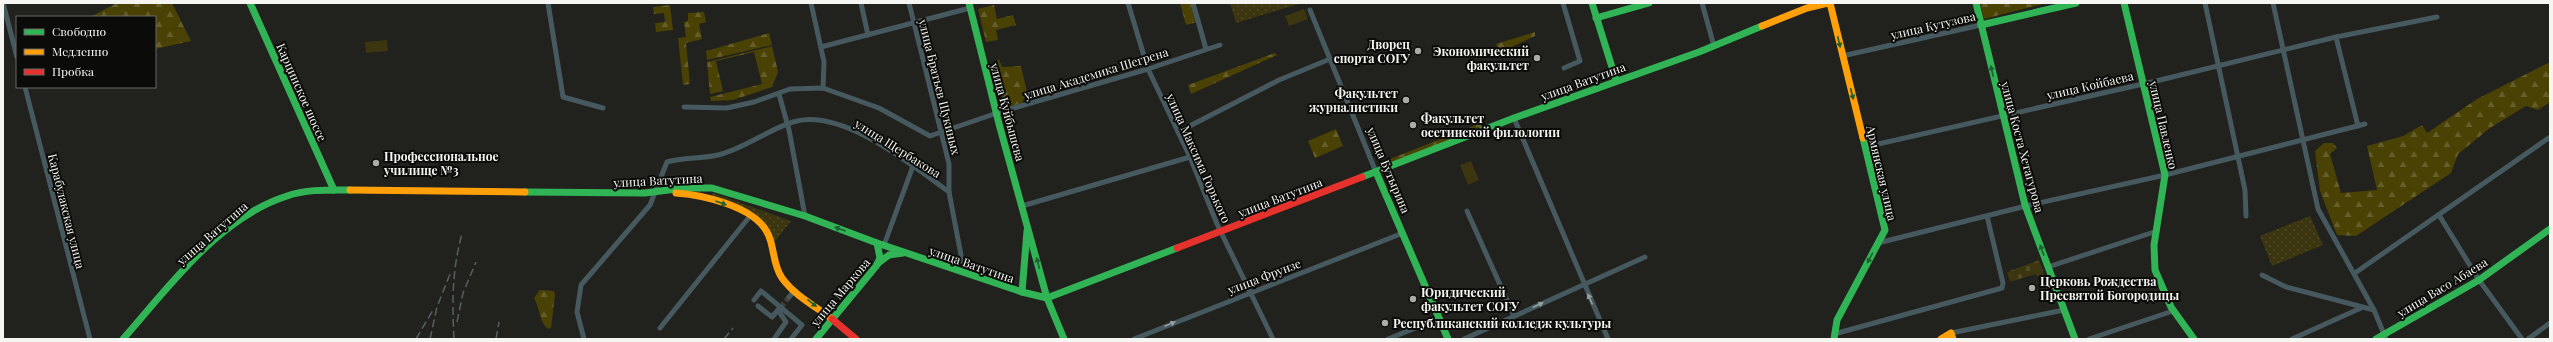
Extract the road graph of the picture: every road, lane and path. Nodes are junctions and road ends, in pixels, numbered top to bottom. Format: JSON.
{"nodes":[{"id":1,"x":3,"y":3,"type":"edge"},
{"id":2,"x":250,"y":3,"type":"edge"},
{"id":3,"x":548,"y":3,"type":"edge"},
{"id":4,"x":811,"y":3,"type":"edge"},
{"id":5,"x":861,"y":3,"type":"edge"},
{"id":6,"x":909,"y":3,"type":"edge"},
{"id":7,"x":1128,"y":3,"type":"edge"},
{"id":8,"x":1193,"y":3,"type":"edge"},
{"id":9,"x":1563,"y":3,"type":"edge"},
{"id":10,"x":1592,"y":3,"type":"edge"},
{"id":11,"x":1649,"y":3,"type":"edge"},
{"id":12,"x":1702,"y":3,"type":"edge"},
{"id":13,"x":1829,"y":3,"type":"edge"},
{"id":14,"x":1976,"y":3,"type":"edge"},
{"id":15,"x":2076,"y":3,"type":"edge"},
{"id":16,"x":2124,"y":3,"type":"edge"},
{"id":17,"x":2204,"y":3,"type":"edge"},
{"id":18,"x":2273,"y":3,"type":"edge"},
{"id":19,"x":971,"y":5,"type":"edge"},
{"id":20,"x":1806,"y":6,"type":"edge"},
{"id":21,"x":1310,"y":10,"type":"dead end"},
{"id":22,"x":2438,"y":17,"type":"dead end"},
{"id":23,"x":1596,"y":18,"type":"junction"},
{"id":24,"x":914,"y":24,"type":"junction"},
{"id":25,"x":1981,"y":25,"type":"junction"},
{"id":26,"x":868,"y":35,"type":"junction"},
{"id":27,"x":2336,"y":37,"type":"junction"},
{"id":28,"x":1220,"y":45,"type":"dead end"},
{"id":29,"x":1714,"y":46,"type":"junction"},
{"id":30,"x":821,"y":47,"type":"junction"},
{"id":31,"x":1206,"y":49,"type":"junction"},
{"id":32,"x":2283,"y":49,"type":"junction"},
{"id":33,"x":16,"y":52,"type":"edge"},
{"id":34,"x":1842,"y":56,"type":"junction"},
{"id":35,"x":1330,"y":59,"type":"junction"},
{"id":36,"x":2217,"y":65,"type":"junction"},
{"id":37,"x":1564,"y":68,"type":"dead end"},
{"id":38,"x":1148,"y":69,"type":"junction"},
{"id":39,"x":1616,"y":80,"type":"junction"},
{"id":40,"x":2144,"y":83,"type":"junction"},
{"id":41,"x":25,"y":88,"type":"edge"},
{"id":42,"x":823,"y":88,"type":"junction"},
{"id":43,"x":779,"y":94,"type":"junction"},
{"id":44,"x":684,"y":107,"type":"dead end"},
{"id":45,"x":603,"y":108,"type":"dead end"},
{"id":46,"x":996,"y":113,"type":"junction"},
{"id":47,"x":2002,"y":116,"type":"junction"},
{"id":48,"x":1514,"y":118,"type":"junction"},
{"id":49,"x":788,"y":124,"type":"junction"},
{"id":50,"x":2365,"y":124,"type":"dead end"},
{"id":51,"x":2358,"y":126,"type":"junction"},
{"id":52,"x":942,"y":132,"type":"junction"},
{"id":53,"x":1178,"y":132,"type":"junction"},
{"id":54,"x":2550,"y":138,"type":"edge"},
{"id":55,"x":2304,"y":141,"type":"junction"},
{"id":56,"x":1865,"y":147,"type":"junction"},
{"id":57,"x":1190,"y":157,"type":"junction"},
{"id":58,"x":2237,"y":157,"type":"junction"},
{"id":59,"x":913,"y":166,"type":"junction"},
{"id":60,"x":1376,"y":172,"type":"junction"},
{"id":61,"x":2165,"y":175,"type":"junction"},
{"id":62,"x":712,"y":188,"type":"junction"},
{"id":63,"x":334,"y":190,"type":"junction"},
{"id":64,"x":949,"y":192,"type":"junction"},
{"id":65,"x":655,"y":193,"type":"junction"},
{"id":66,"x":708,"y":198,"type":"junction"},
{"id":67,"x":1022,"y":206,"type":"junction"},
{"id":68,"x":2026,"y":206,"type":"junction"},
{"id":69,"x":1467,"y":211,"type":"dead end"},
{"id":70,"x":2439,"y":215,"type":"junction"},
{"id":71,"x":750,"y":216,"type":"junction"},
{"id":72,"x":805,"y":216,"type":"junction"},
{"id":73,"x":1987,"y":216,"type":"junction"},
{"id":74,"x":2246,"y":216,"type":"dead end"},
{"id":75,"x":1027,"y":227,"type":"junction"},
{"id":76,"x":2550,"y":229,"type":"edge"},
{"id":77,"x":1220,"y":231,"type":"junction"},
{"id":78,"x":2157,"y":231,"type":"junction"},
{"id":79,"x":1403,"y":233,"type":"junction"},
{"id":80,"x":877,"y":243,"type":"junction"},
{"id":81,"x":1878,"y":243,"type":"junction"},
{"id":82,"x":884,"y":245,"type":"junction"},
{"id":83,"x":904,"y":253,"type":"junction"},
{"id":84,"x":1645,"y":257,"type":"dead end"},
{"id":85,"x":877,"y":264,"type":"junction"},
{"id":86,"x":2048,"y":267,"type":"junction"},
{"id":87,"x":964,"y":272,"type":"junction"},
{"id":88,"x":2355,"y":273,"type":"junction"},
{"id":89,"x":2262,"y":275,"type":"dead end"},
{"id":90,"x":2479,"y":280,"type":"junction"},
{"id":91,"x":1584,"y":284,"type":"junction"},
{"id":92,"x":794,"y":290,"type":"junction"},
{"id":93,"x":1022,"y":292,"type":"junction"},
{"id":94,"x":1249,"y":292,"type":"junction"},
{"id":95,"x":789,"y":297,"type":"tunnel mouth"},
{"id":96,"x":1047,"y":298,"type":"junction"},
{"id":97,"x":754,"y":300,"type":"dead end"},
{"id":98,"x":758,"y":306,"type":"dead end"},
{"id":99,"x":2361,"y":308,"type":"junction"},
{"id":100,"x":779,"y":309,"type":"junction"},
{"id":101,"x":2064,"y":310,"type":"junction"},
{"id":102,"x":2173,"y":310,"type":"junction"},
{"id":103,"x":2374,"y":310,"type":"junction"},
{"id":104,"x":1514,"y":316,"type":"junction"},
{"id":105,"x":1440,"y":318,"type":"junction"},
{"id":106,"x":832,"y":319,"type":"junction"},
{"id":107,"x":2550,"y":323,"type":"edge"},
{"id":108,"x":660,"y":328,"type":"dead end"},
{"id":109,"x":1834,"y":336,"type":"edge"},
{"id":110,"x":1952,"y":336,"type":"edge"},
{"id":111,"x":2385,"y":337,"type":"edge"},
{"id":112,"x":2191,"y":338,"type":"edge"},
{"id":113,"x":90,"y":339,"type":"edge"},
{"id":114,"x":123,"y":339,"type":"edge"},
{"id":115,"x":584,"y":339,"type":"edge"},
{"id":116,"x":774,"y":339,"type":"edge"},
{"id":117,"x":791,"y":339,"type":"edge"},
{"id":118,"x":816,"y":339,"type":"edge"},
{"id":119,"x":856,"y":339,"type":"edge"},
{"id":120,"x":1064,"y":339,"type":"edge"},
{"id":121,"x":1134,"y":339,"type":"edge"},
{"id":122,"x":1273,"y":339,"type":"edge"},
{"id":123,"x":1388,"y":339,"type":"edge"},
{"id":124,"x":1448,"y":339,"type":"edge"},
{"id":125,"x":1464,"y":339,"type":"edge"},
{"id":126,"x":1608,"y":339,"type":"edge"},
{"id":127,"x":1941,"y":339,"type":"edge"},
{"id":128,"x":2075,"y":339,"type":"edge"},
{"id":129,"x":2089,"y":339,"type":"edge"},
{"id":130,"x":2292,"y":339,"type":"edge"},
{"id":131,"x":2376,"y":339,"type":"edge"},
{"id":132,"x":2522,"y":339,"type":"edge"},
{"id":133,"x":2528,"y":339,"type":"edge"}],
"edges":[{"from":1,"to":33,"type":"street"},
{"from":2,"to":63,"type":"main road","name":"Карцинское шоссе"},
{"from":3,"to":45,"type":"street"},
{"from":4,"to":30,"type":"street"},
{"from":5,"to":26,"type":"street"},
{"from":6,"to":24,"type":"street","name":"улица Братьев Щукиных"},
{"from":7,"to":38,"type":"street","name":"улица Максима Горького"},
{"from":8,"to":31,"type":"street"},
{"from":9,"to":37,"type":"street"},
{"from":10,"to":23,"type":"main road"},
{"from":11,"to":23,"type":"main road"},
{"from":12,"to":29,"type":"street"},
{"from":13,"to":20,"type":"main road","name":"улица Ватутина"},
{"from":13,"to":34,"type":"main road","name":"Армянская улица","one_way":true},
{"from":14,"to":25,"type":"main road","name":"улица Коста Хетагурова"},
{"from":15,"to":25,"type":"main road","name":"улица Кутузова"},
{"from":16,"to":40,"type":"main road","name":"улица Павленко"},
{"from":17,"to":36,"type":"street"},
{"from":18,"to":32,"type":"street"},
{"from":19,"to":24,"type":"street"},
{"from":19,"to":46,"type":"main road","name":"улица Куйбышева"},
{"from":20,"to":29,"type":"main road","name":"улица Ватутина"},
{"from":21,"to":35,"type":"street","name":"улица Бутырина"},
{"from":22,"to":27,"type":"street","name":"улица Койбаева"},
{"from":23,"to":39,"type":"main road"},
{"from":24,"to":26,"type":"street"},
{"from":24,"to":52,"type":"street","name":"улица Братьев Щукиных"},
{"from":25,"to":34,"type":"street","name":"улица Кутузова"},
{"from":47,"to":25,"type":"main road","name":"улица Коста Хетагурова","one_way":true},
{"from":26,"to":30,"type":"street"},
{"from":27,"to":32,"type":"street","name":"улица Койбаева"},
{"from":27,"to":51,"type":"street"},
{"from":28,"to":31,"type":"street","name":"улица Академика Шегрена"},
{"from":29,"to":39,"type":"main road","name":"улица Ватутина"},
{"from":30,"to":42,"type":"street"},
{"from":31,"to":38,"type":"street","name":"улица Академика Шегрена"},
{"from":32,"to":36,"type":"street","name":"улица Койбаева"},
{"from":32,"to":55,"type":"street"},
{"from":34,"to":56,"type":"main road","name":"Армянская улица","one_way":true},
{"from":35,"to":53,"type":"street"},
{"from":35,"to":60,"type":"street","name":"улица Бутырина"},
{"from":36,"to":40,"type":"street","name":"улица Койбаева"},
{"from":36,"to":58,"type":"street"},
{"from":38,"to":46,"type":"street","name":"улица Академика Шегрена"},
{"from":38,"to":53,"type":"street","name":"улица Максима Горького"},
{"from":39,"to":48,"type":"main road","name":"улица Ватутина"},
{"from":40,"to":47,"type":"street","name":"улица Койбаева"},
{"from":40,"to":61,"type":"main road","name":"улица Павленко"},
{"from":41,"to":113,"type":"street","name":"Карабулакская улица"},
{"from":42,"to":43,"type":"street","name":"улица Академика Шегрена"},
{"from":42,"to":52,"type":"street","name":"улица Академика Шегрена"},
{"from":43,"to":44,"type":"street","name":"улица Академика Шегрена"},
{"from":43,"to":49,"type":"street"},
{"from":46,"to":52,"type":"street","name":"улица Академика Шегрена"},
{"from":46,"to":67,"type":"main road","name":"улица Куйбышева"},
{"from":47,"to":56,"type":"street","name":"улица Койбаева"},
{"from":47,"to":68,"type":"main road","name":"улица Коста Хетагурова"},
{"from":48,"to":60,"type":"main road","name":"улица Ватутина"},
{"from":48,"to":91,"type":"street"},
{"from":49,"to":59,"type":"street","name":"улица Щербакова"},
{"from":49,"to":65,"type":"street","name":"улица Щербакова"},
{"from":49,"to":72,"type":"street"},
{"from":50,"to":51,"type":"street"},
{"from":51,"to":55,"type":"street"},
{"from":52,"to":64,"type":"street","name":"улица Братьев Щукиных"},
{"from":53,"to":57,"type":"street","name":"улица Максима Горького"},
{"from":54,"to":70,"type":"street"},
{"from":55,"to":58,"type":"street"},
{"from":55,"to":88,"type":"street"},
{"from":56,"to":81,"type":"main road","name":"Армянская улица"},
{"from":57,"to":67,"type":"street"},
{"from":57,"to":77,"type":"street","name":"улица Максима Горького"},
{"from":58,"to":61,"type":"street"},
{"from":58,"to":74,"type":"street"},
{"from":59,"to":64,"type":"street","name":"улица Щербакова"},
{"from":59,"to":82,"type":"street"},
{"from":60,"to":77,"type":"main road","name":"улица Ватутина"},
{"from":60,"to":79,"type":"main road","name":"улица Бутырина"},
{"from":61,"to":68,"type":"street"},
{"from":61,"to":78,"type":"main road","name":"улица Павленко"},
{"from":62,"to":65,"type":"main road","name":"улица Ватутина"},
{"from":62,"to":66,"type":"main road"},
{"from":62,"to":72,"type":"main road","name":"улица Ватутина"},
{"from":63,"to":65,"type":"main road","name":"улица Ватутина"},
{"from":63,"to":114,"type":"main road","name":"улица Ватутина"},
{"from":64,"to":87,"type":"street","name":"улица Братьев Щукиных"},
{"from":65,"to":66,"type":"main road"},
{"from":65,"to":115,"type":"street","name":"улица Щербакова"},
{"from":66,"to":71,"type":"main road","one_way":true},
{"from":67,"to":75,"type":"main road","name":"улица Куйбышева"},
{"from":68,"to":73,"type":"street"},
{"from":86,"to":68,"type":"main road","name":"улица Коста Хетагурова","one_way":true},
{"from":69,"to":104,"type":"street"},
{"from":70,"to":88,"type":"street"},
{"from":70,"to":90,"type":"street"},
{"from":71,"to":92,"type":"main road"},
{"from":71,"to":108,"type":"street"},
{"from":80,"to":72,"type":"main road","name":"улица Ватутина","one_way":true},
{"from":73,"to":81,"type":"street"},
{"from":73,"to":109,"type":"street"},
{"from":75,"to":93,"type":"main road","name":"улица Куйбышева"},
{"from":96,"to":75,"type":"main road","name":"улица Куйбышева","one_way":true},
{"from":76,"to":90,"type":"main road","name":"улица Васо Абаева"},
{"from":77,"to":94,"type":"street","name":"улица Максима Горького"},
{"from":77,"to":96,"type":"main road","name":"улица Ватутина"},
{"from":78,"to":86,"type":"street"},
{"from":78,"to":102,"type":"main road","name":"улица Павленко"},
{"from":79,"to":94,"type":"street","name":"улица Фрунзе"},
{"from":79,"to":105,"type":"main road","name":"улица Бутырина"},
{"from":80,"to":82,"type":"main road","name":"улица Ватутина"},
{"from":80,"to":85,"type":"main road"},
{"from":81,"to":109,"type":"main road","name":"Армянская улица","one_way":true},
{"from":82,"to":83,"type":"main road","name":"улица Ватутина"},
{"from":83,"to":85,"type":"main road","name":"улица Маркова"},
{"from":83,"to":87,"type":"main road","name":"улица Ватутина"},
{"from":84,"to":91,"type":"street"},
{"from":85,"to":106,"type":"main road","name":"улица Маркова"},
{"from":86,"to":101,"type":"main road","name":"улица Коста Хетагурова"},
{"from":87,"to":93,"type":"main road","name":"улица Ватутина"},
{"from":88,"to":103,"type":"street"},
{"from":89,"to":99,"type":"street"},
{"from":90,"to":111,"type":"main road","name":"улица Васо Абаева"},
{"from":90,"to":132,"type":"street"},
{"from":104,"to":91,"type":"street","one_way":true},
{"from":126,"to":91,"type":"street","one_way":true},
{"from":92,"to":95,"type":"street"},
{"from":92,"to":106,"type":"main road","one_way":true},
{"from":93,"to":96,"type":"main road","name":"улица Ватутина"},
{"from":121,"to":94,"type":"street","name":"улица Фрунзе","one_way":true},
{"from":94,"to":122,"type":"street","name":"улица Максима Горького"},
{"from":96,"to":120,"type":"main road","name":"улица Куйбышева"},
{"from":97,"to":100,"type":"street"},
{"from":98,"to":100,"type":"street"},
{"from":99,"to":103,"type":"street"},
{"from":99,"to":130,"type":"street"},
{"from":100,"to":116,"type":"street"},
{"from":100,"to":117,"type":"street"},
{"from":101,"to":110,"type":"street"},
{"from":101,"to":128,"type":"main road","name":"улица Коста Хетагурова"},
{"from":102,"to":112,"type":"main road","name":"улица Павленко"},
{"from":102,"to":129,"type":"street"},
{"from":103,"to":111,"type":"street"},
{"from":104,"to":125,"type":"street"},
{"from":105,"to":123,"type":"street"},
{"from":105,"to":124,"type":"main road","name":"улица Бутырина"},
{"from":106,"to":118,"type":"main road","name":"улица Маркова"},
{"from":106,"to":119,"type":"main road"},
{"from":107,"to":133,"type":"street"},
{"from":110,"to":127,"type":"main road"},
{"from":111,"to":131,"type":"main road","name":"улица Васо Абаева"}]}
